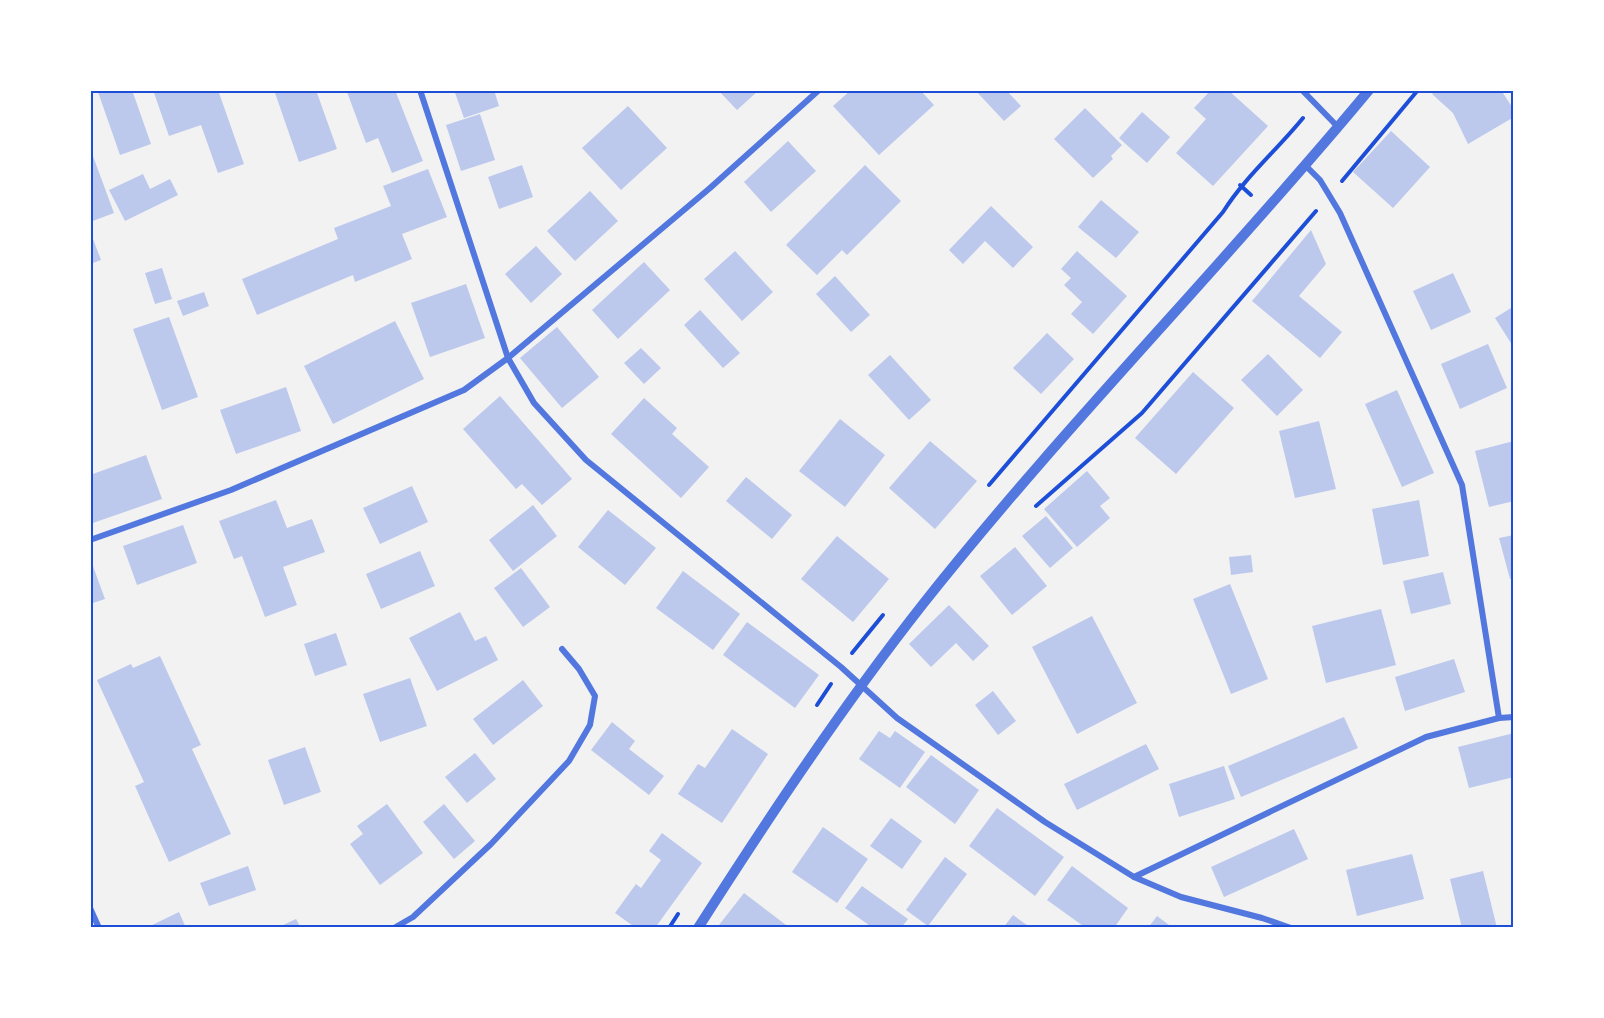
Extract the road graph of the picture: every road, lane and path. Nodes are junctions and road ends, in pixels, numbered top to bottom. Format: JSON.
{"nodes":[{"id":1,"x":420,"y":90,"type":"edge"},
{"id":2,"x":819,"y":90,"type":"edge"},
{"id":3,"x":1302,"y":90,"type":"edge"},
{"id":4,"x":1369,"y":90,"type":"edge"},
{"id":5,"x":1418,"y":90,"type":"edge"},
{"id":6,"x":1339,"y":127,"type":"junction"},
{"id":7,"x":1306,"y":166,"type":"junction"},
{"id":8,"x":1329,"y":195,"type":"junction"},
{"id":9,"x":508,"y":358,"type":"junction"},
{"id":10,"x":1028,"y":513,"type":"dead end"},
{"id":11,"x":90,"y":540,"type":"edge"},
{"id":12,"x":561,"y":649,"type":"dead end"},
{"id":13,"x":860,"y":686,"type":"junction"},
{"id":14,"x":1514,"y":717,"type":"edge"},
{"id":15,"x":1499,"y":718,"type":"junction"},
{"id":16,"x":1134,"y":877,"type":"junction"},
{"id":17,"x":90,"y":908,"type":"edge"},
{"id":18,"x":99,"y":928,"type":"edge"},
{"id":19,"x":394,"y":928,"type":"edge"},
{"id":20,"x":698,"y":928,"type":"edge"},
{"id":21,"x":1291,"y":928,"type":"edge"}],
"edges":[{"from":1,"to":9,"type":"street"},
{"from":2,"to":9,"type":"street"},
{"from":3,"to":6,"type":"street"},
{"from":4,"to":6,"type":"street"},
{"from":5,"to":8,"type":"path"},
{"from":6,"to":7,"type":"street"},
{"from":7,"to":8,"type":"street"},
{"from":7,"to":13,"type":"street"},
{"from":8,"to":10,"type":"path"},
{"from":8,"to":15,"type":"street"},
{"from":9,"to":11,"type":"street"},
{"from":9,"to":13,"type":"street"},
{"from":12,"to":19,"type":"street"},
{"from":13,"to":16,"type":"street"},
{"from":13,"to":20,"type":"street"},
{"from":14,"to":15,"type":"street"},
{"from":15,"to":16,"type":"street"},
{"from":16,"to":21,"type":"street"},
{"from":17,"to":18,"type":"street"}]}
